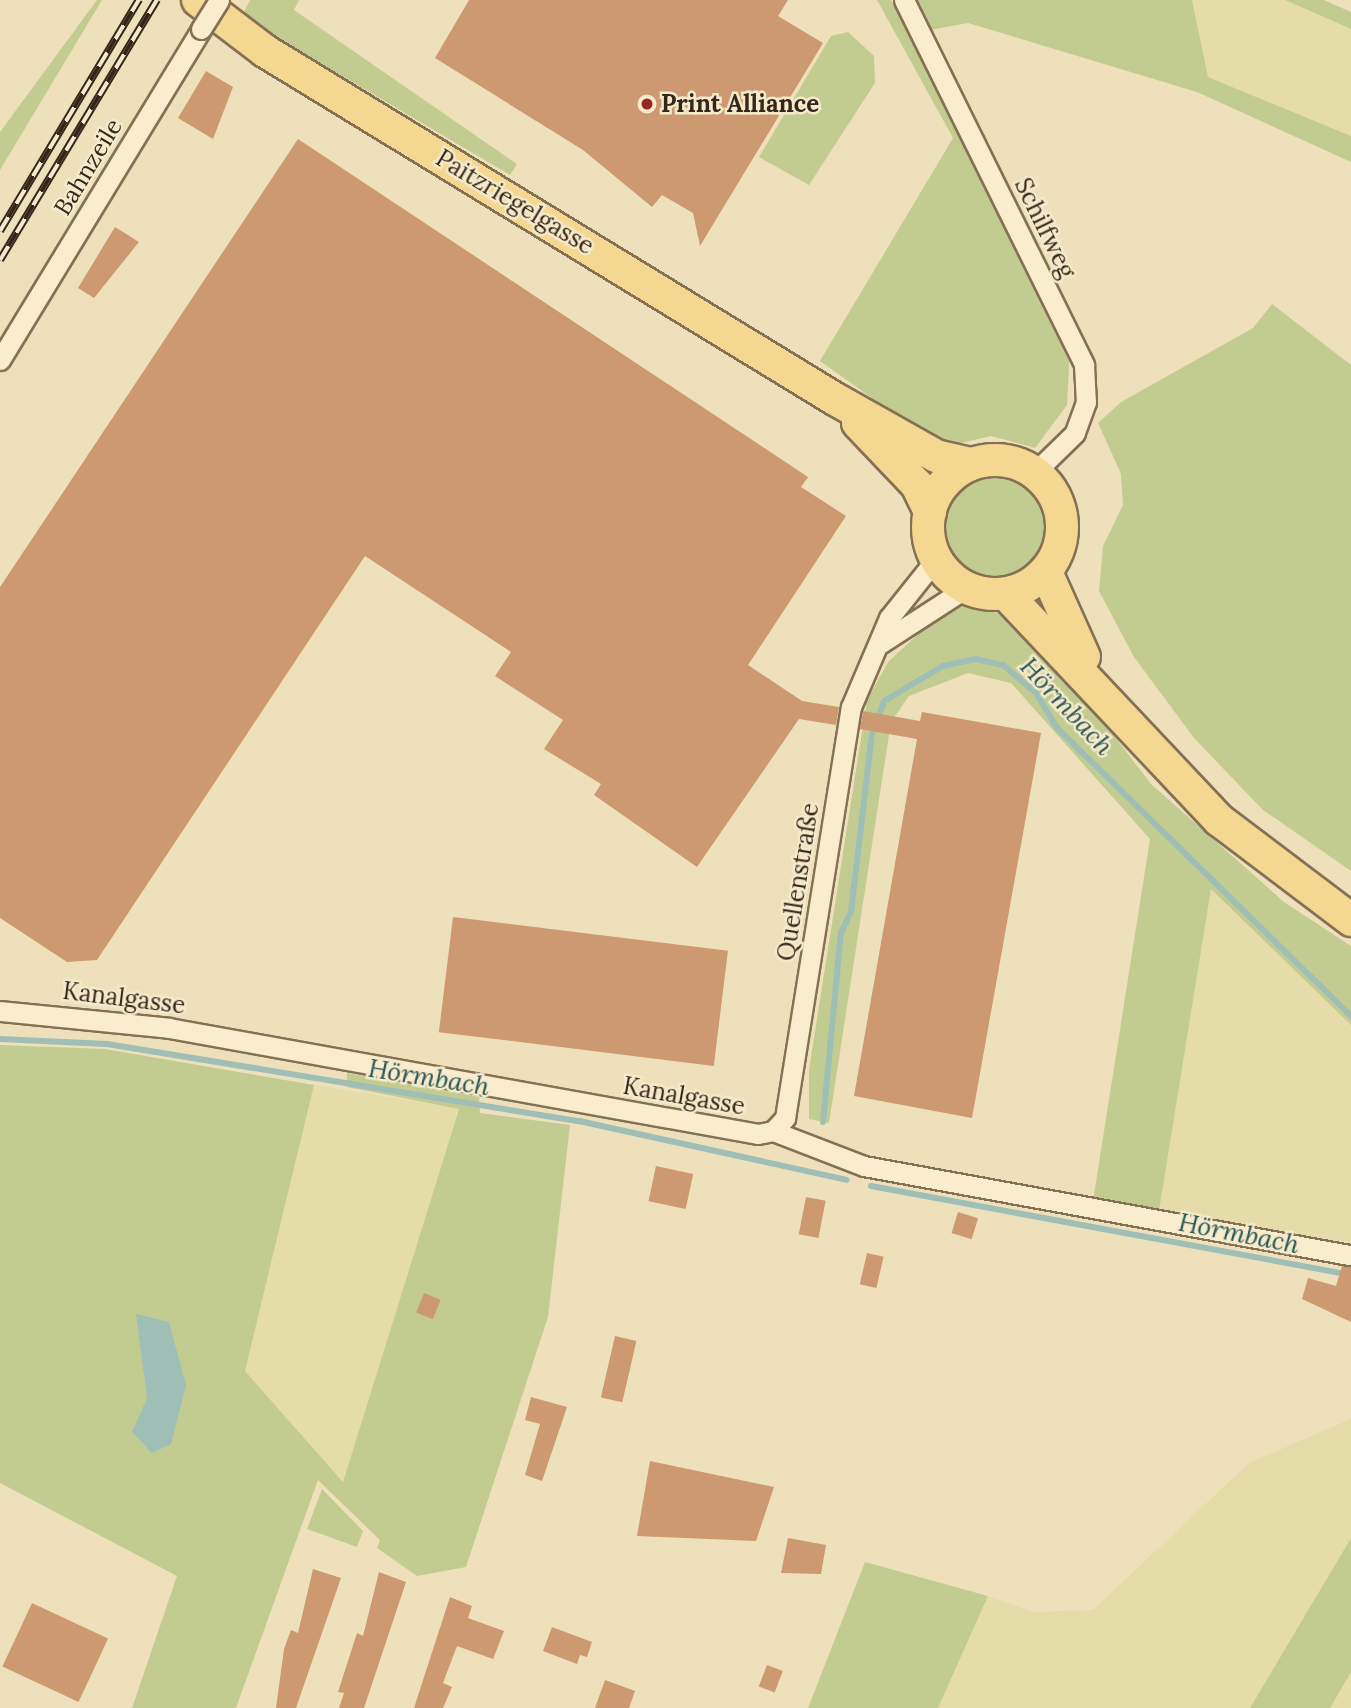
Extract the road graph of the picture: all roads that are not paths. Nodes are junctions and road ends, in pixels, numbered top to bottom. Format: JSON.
{"nodes":[{"id":1,"x":219,"y":0,"type":"edge"},
{"id":2,"x":904,"y":0,"type":"edge"},
{"id":3,"x":200,"y":14,"type":"edge"},
{"id":4,"x":0,"y":360,"type":"edge"},
{"id":5,"x":835,"y":399,"type":"junction"},
{"id":6,"x":971,"y":464,"type":"junction"},
{"id":7,"x":1035,"y":472,"type":"junction"},
{"id":8,"x":930,"y":512,"type":"junction"},
{"id":9,"x":936,"y":559,"type":"junction"},
{"id":10,"x":1046,"y":572,"type":"junction"},
{"id":11,"x":966,"y":587,"type":"junction"},
{"id":12,"x":1006,"y":594,"type":"junction"},
{"id":13,"x":881,"y":643,"type":"junction"},
{"id":14,"x":1102,"y":693,"type":"junction"},
{"id":15,"x":1351,"y":920,"type":"edge"},
{"id":16,"x":0,"y":1011,"type":"edge"},
{"id":17,"x":773,"y":1131,"type":"junction"},
{"id":18,"x":1351,"y":1255,"type":"edge"}],
"edges":[{"from":1,"to":3,"type":"street","name":"Bahnzeile","bridge":true},
{"from":2,"to":7,"type":"street","name":"Schilfweg"},
{"from":3,"to":4,"type":"street","name":"Bahnzeile"},
{"from":3,"to":5,"type":"main road","name":"Paitzriegelgasse"},
{"from":5,"to":6,"type":"main road","name":"Paitzriegelgasse"},
{"from":5,"to":8,"type":"main road","name":"Paitzriegelgasse"},
{"from":6,"to":7,"type":"main road"},
{"from":6,"to":8,"type":"main road"},
{"from":7,"to":10,"type":"main road"},
{"from":8,"to":9,"type":"main road"},
{"from":9,"to":11,"type":"main road"},
{"from":9,"to":13,"type":"street","name":"Quellenstraße"},
{"from":10,"to":12,"type":"main road"},
{"from":10,"to":14,"type":"main road"},
{"from":11,"to":12,"type":"main road"},
{"from":11,"to":13,"type":"street"},
{"from":12,"to":14,"type":"main road"},
{"from":13,"to":17,"type":"street","name":"Quellenstraße"},
{"from":14,"to":15,"type":"main road"},
{"from":16,"to":17,"type":"street","name":"Kanalgasse"},
{"from":17,"to":18,"type":"street","name":"Kanalgasse"}]}
